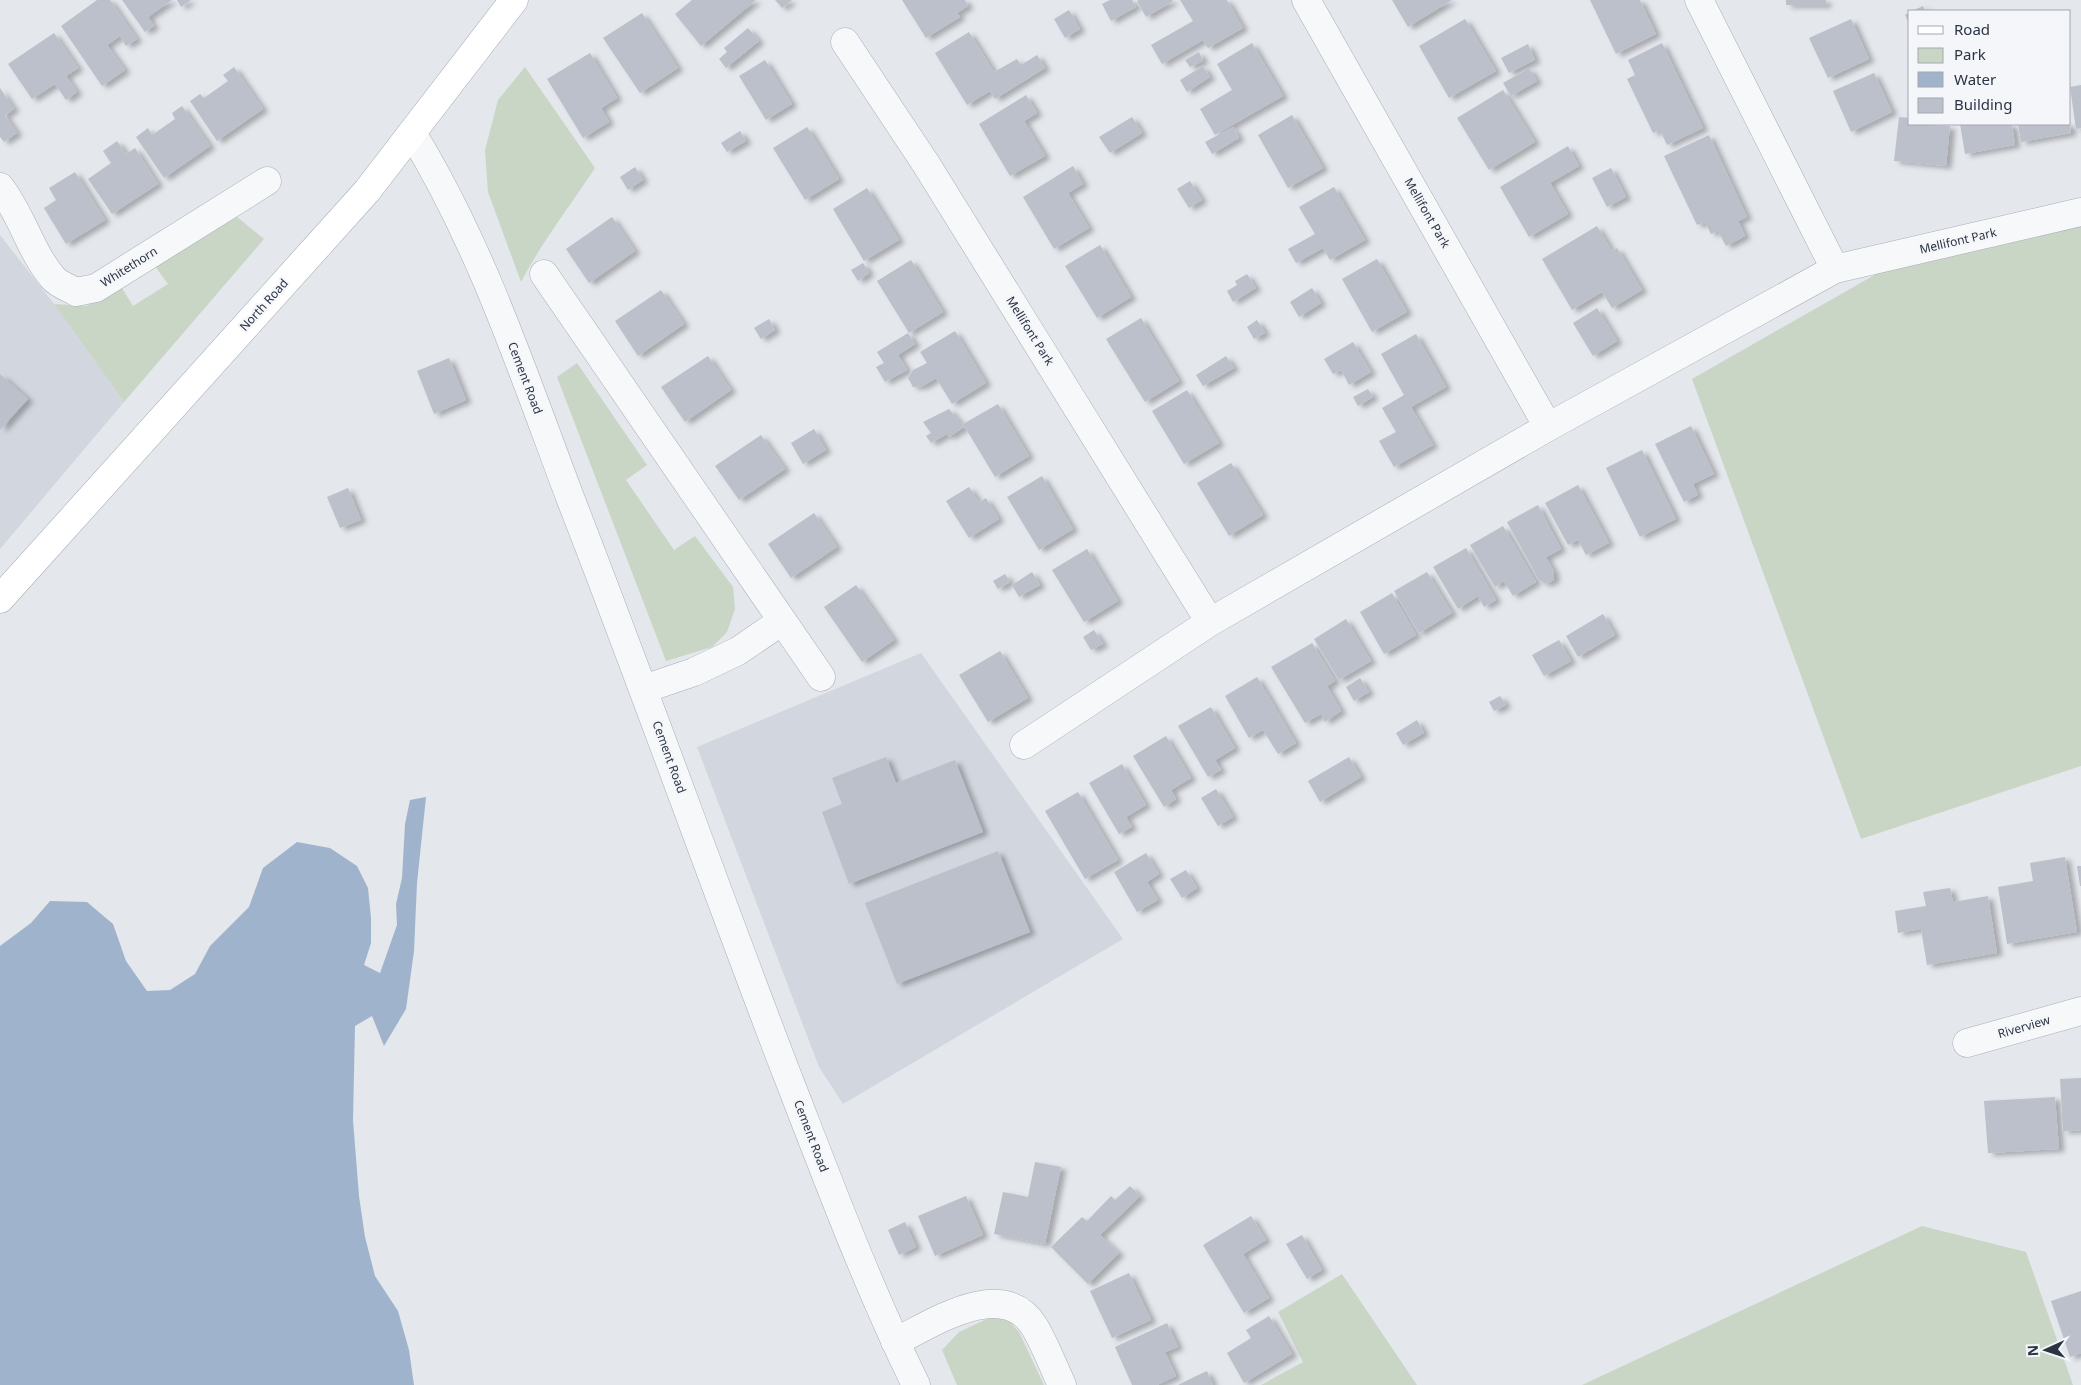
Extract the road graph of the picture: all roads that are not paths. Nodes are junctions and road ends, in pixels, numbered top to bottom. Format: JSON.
{"nodes":[{"id":1,"x":514,"y":0,"type":"edge"},
{"id":2,"x":1306,"y":0,"type":"edge"},
{"id":3,"x":1699,"y":0,"type":"edge"},
{"id":4,"x":845,"y":42,"type":"dead end"},
{"id":5,"x":412,"y":133,"type":"junction"},
{"id":6,"x":268,"y":181,"type":"dead end"},
{"id":7,"x":0,"y":187,"type":"edge"},
{"id":8,"x":2081,"y":212,"type":"edge"},
{"id":9,"x":1834,"y":269,"type":"junction"},
{"id":10,"x":544,"y":274,"type":"dead end"},
{"id":11,"x":1548,"y":427,"type":"junction"},
{"id":12,"x":0,"y":599,"type":"edge"},
{"id":13,"x":782,"y":621,"type":"junction"},
{"id":14,"x":1210,"y":622,"type":"junction"},
{"id":15,"x":821,"y":677,"type":"dead end"},
{"id":16,"x":644,"y":689,"type":"junction"},
{"id":17,"x":1024,"y":745,"type":"dead end"},
{"id":18,"x":2081,"y":1011,"type":"edge"},
{"id":19,"x":1967,"y":1043,"type":"dead end"},
{"id":20,"x":895,"y":1342,"type":"junction"},
{"id":21,"x":916,"y":1385,"type":"edge"},
{"id":22,"x":1062,"y":1385,"type":"edge"}],
"edges":[{"from":1,"to":5,"type":"main road","name":"North Road"},
{"from":2,"to":11,"type":"street","name":"Mellifont Park"},
{"from":3,"to":9,"type":"street"},
{"from":4,"to":14,"type":"street","name":"Mellifont Park"},
{"from":5,"to":12,"type":"main road","name":"North Road"},
{"from":5,"to":16,"type":"street","name":"Cement Road"},
{"from":6,"to":7,"type":"street","name":"Whitethorn"},
{"from":8,"to":9,"type":"street","name":"Mellifont Park"},
{"from":9,"to":11,"type":"street","name":"Mellifont Park"},
{"from":10,"to":13,"type":"street"},
{"from":11,"to":14,"type":"street","name":"Mellifont Park"},
{"from":13,"to":15,"type":"street"},
{"from":13,"to":16,"type":"street"},
{"from":14,"to":17,"type":"street","name":"Mellifont Park"},
{"from":16,"to":20,"type":"street","name":"Cement Road"},
{"from":18,"to":19,"type":"street","name":"Riverview"},
{"from":20,"to":21,"type":"street","name":"Cement Road"},
{"from":20,"to":22,"type":"street"}]}
